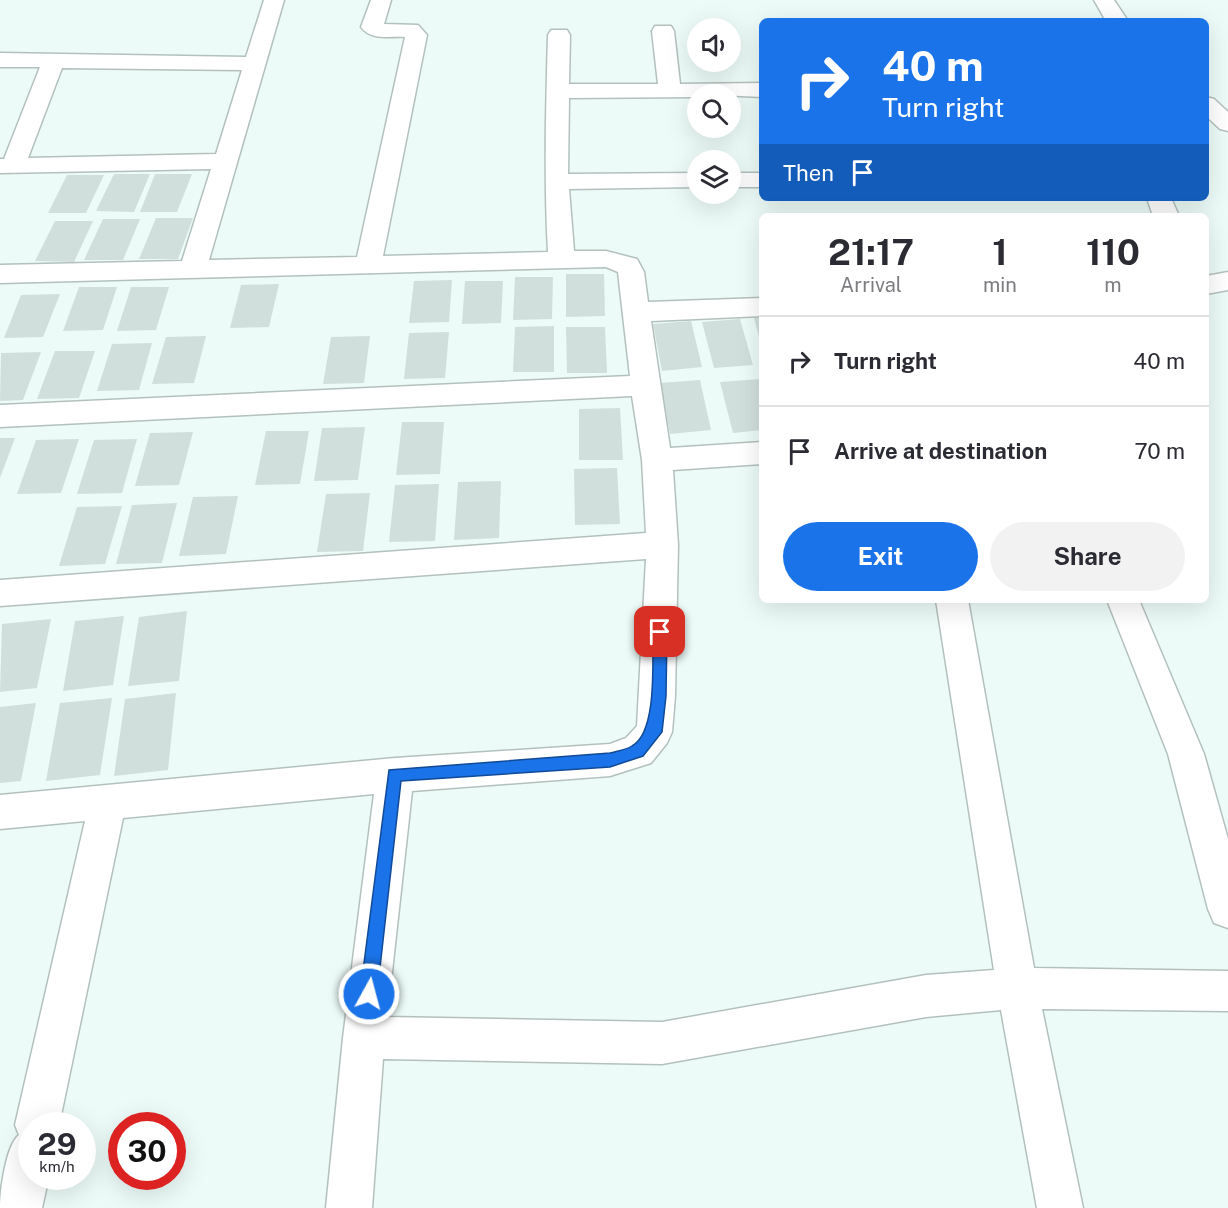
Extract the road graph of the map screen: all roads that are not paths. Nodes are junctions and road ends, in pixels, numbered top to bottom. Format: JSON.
{"nodes":[{"id":1,"x":274,"y":0,"type":"edge"},
{"id":2,"x":381,"y":0,"type":"edge"},
{"id":3,"x":1104,"y":0,"type":"edge"},
{"id":4,"x":1114,"y":18,"type":"edge"},
{"id":5,"x":663,"y":31,"type":"dead end"},
{"id":6,"x":559,"y":35,"type":"dead end"},
{"id":7,"x":0,"y":60,"type":"edge"},
{"id":8,"x":53,"y":62,"type":"junction"},
{"id":9,"x":255,"y":64,"type":"junction"},
{"id":10,"x":759,"y":90,"type":"edge"},
{"id":11,"x":670,"y":91,"type":"junction"},
{"id":12,"x":556,"y":92,"type":"junction"},
{"id":13,"x":1209,"y":107,"type":"edge"},
{"id":14,"x":1228,"y":124,"type":"edge"},
{"id":15,"x":226,"y":161,"type":"junction"},
{"id":16,"x":7,"y":165,"type":"edge"},
{"id":17,"x":687,"y":180,"type":"edge"},
{"id":18,"x":741,"y":180,"type":"edge"},
{"id":19,"x":759,"y":180,"type":"edge"},
{"id":20,"x":556,"y":182,"type":"junction"},
{"id":21,"x":562,"y":260,"type":"junction"},
{"id":22,"x":368,"y":265,"type":"junction"},
{"id":23,"x":193,"y":269,"type":"junction"},
{"id":24,"x":1,"y":277,"type":"edge"},
{"id":25,"x":1228,"y":281,"type":"edge"},
{"id":26,"x":1209,"y":284,"type":"edge"},
{"id":27,"x":759,"y":307,"type":"edge"},
{"id":28,"x":638,"y":312,"type":"junction"},
{"id":29,"x":645,"y":386,"type":"junction"},
{"id":30,"x":0,"y":416,"type":"edge"},
{"id":31,"x":759,"y":453,"type":"edge"},
{"id":32,"x":657,"y":460,"type":"junction"},
{"id":33,"x":662,"y":545,"type":"junction"},
{"id":34,"x":0,"y":593,"type":"edge"},
{"id":35,"x":953,"y":603,"type":"edge"},
{"id":36,"x":1124,"y":603,"type":"edge"},
{"id":37,"x":395,"y":775,"type":"junction"},
{"id":38,"x":108,"y":802,"type":"junction"},
{"id":39,"x":0,"y":812,"type":"edge"},
{"id":40,"x":1228,"y":909,"type":"edge"},
{"id":41,"x":1017,"y":988,"type":"junction"},
{"id":42,"x":1228,"y":991,"type":"edge"},
{"id":43,"x":364,"y":1038,"type":"junction"},
{"id":44,"x":40,"y":1112,"type":"edge"},
{"id":45,"x":23,"y":1190,"type":"edge"},
{"id":46,"x":19,"y":1208,"type":"edge"},
{"id":47,"x":349,"y":1208,"type":"edge"},
{"id":48,"x":1060,"y":1208,"type":"edge"}],
"edges":[{"from":1,"to":9,"type":"street"},
{"from":2,"to":22,"type":"street"},
{"from":3,"to":4,"type":"street"},
{"from":5,"to":11,"type":"street"},
{"from":6,"to":12,"type":"street"},
{"from":7,"to":8,"type":"street"},
{"from":8,"to":9,"type":"street"},
{"from":8,"to":16,"type":"street"},
{"from":9,"to":15,"type":"street"},
{"from":10,"to":11,"type":"street"},
{"from":11,"to":12,"type":"street"},
{"from":12,"to":20,"type":"street"},
{"from":13,"to":14,"type":"street"},
{"from":15,"to":16,"type":"street"},
{"from":15,"to":23,"type":"street"},
{"from":17,"to":20,"type":"street"},
{"from":18,"to":19,"type":"street"},
{"from":20,"to":21,"type":"street"},
{"from":21,"to":22,"type":"street"},
{"from":21,"to":28,"type":"street"},
{"from":22,"to":23,"type":"street"},
{"from":23,"to":24,"type":"street"},
{"from":25,"to":26,"type":"street"},
{"from":27,"to":28,"type":"street"},
{"from":28,"to":29,"type":"street"},
{"from":29,"to":30,"type":"street"},
{"from":29,"to":32,"type":"street"},
{"from":31,"to":32,"type":"street"},
{"from":32,"to":33,"type":"street"},
{"from":33,"to":34,"type":"street"},
{"from":33,"to":37,"type":"street"},
{"from":35,"to":41,"type":"street"},
{"from":36,"to":40,"type":"street"},
{"from":37,"to":38,"type":"street"},
{"from":37,"to":43,"type":"street"},
{"from":38,"to":39,"type":"street"},
{"from":38,"to":44,"type":"street"},
{"from":41,"to":42,"type":"street"},
{"from":41,"to":43,"type":"street"},
{"from":41,"to":48,"type":"street"},
{"from":43,"to":47,"type":"street"},
{"from":45,"to":46,"type":"street"}]}
